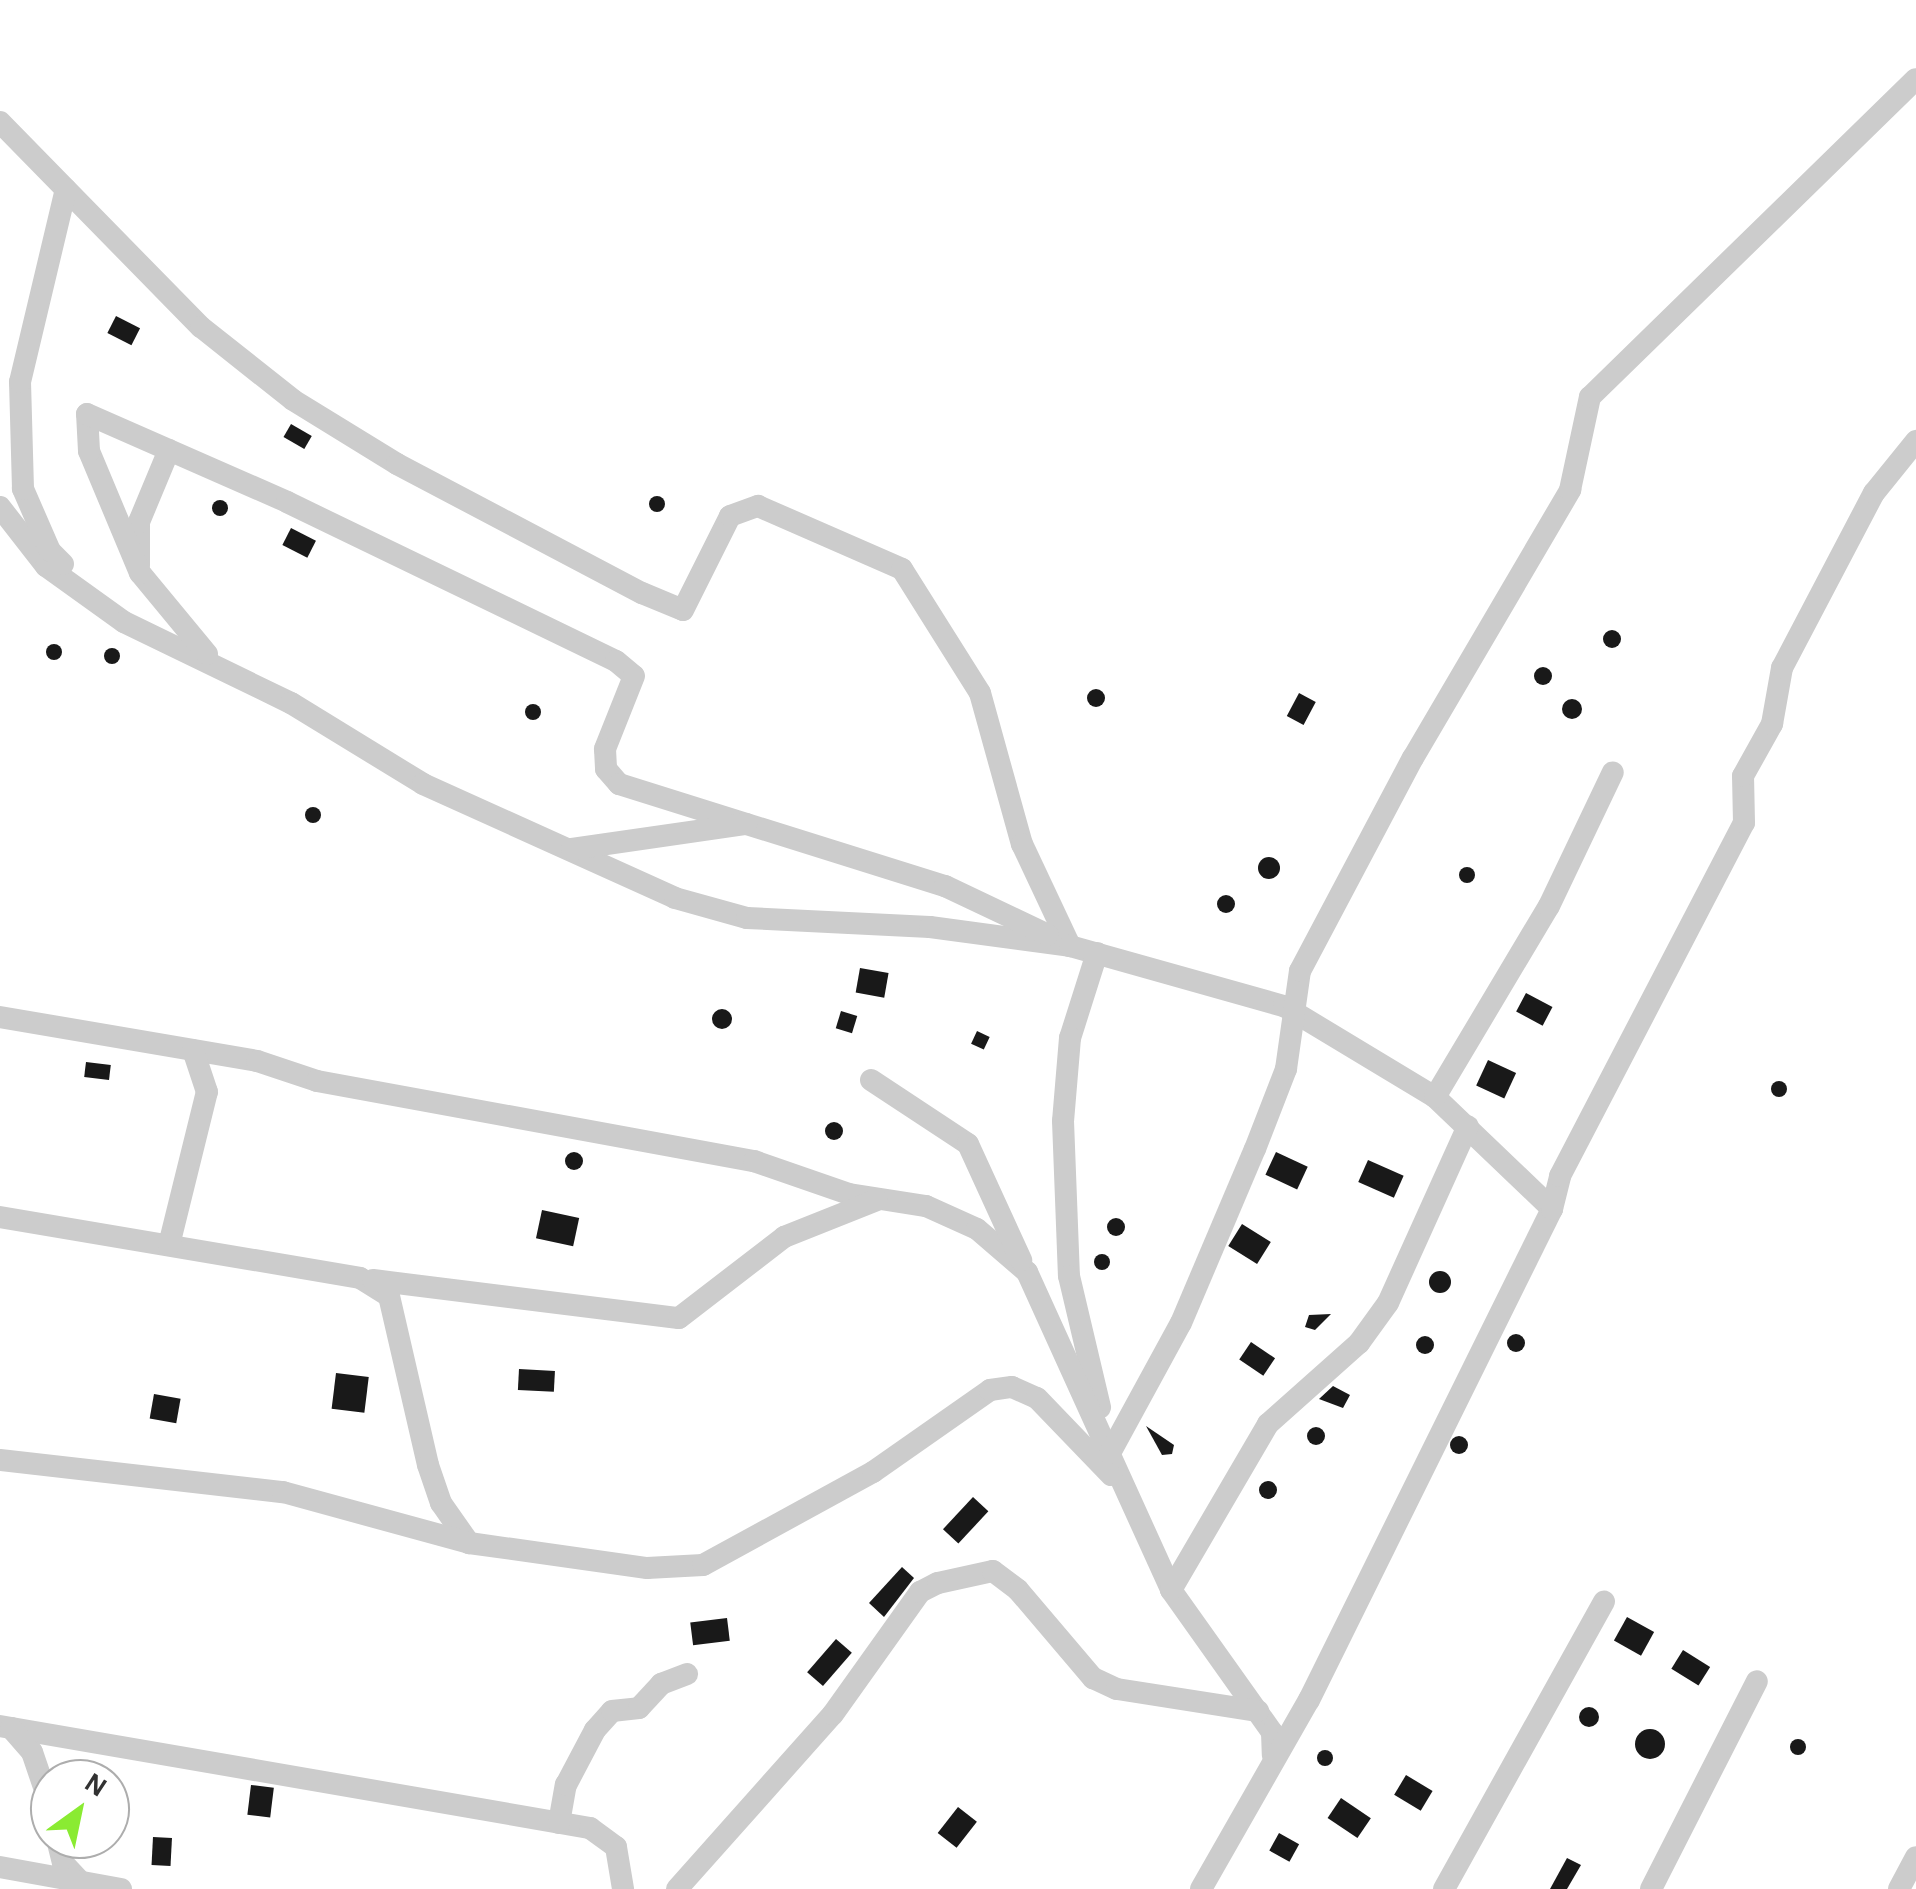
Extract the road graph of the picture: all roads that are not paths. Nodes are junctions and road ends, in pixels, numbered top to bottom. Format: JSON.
{"nodes":[{"id":1,"x":1916,"y":79,"type":"edge"},
{"id":2,"x":5,"y":132,"type":"edge"},
{"id":3,"x":66,"y":189,"type":"junction"},
{"id":4,"x":1916,"y":440,"type":"edge"},
{"id":5,"x":169,"y":450,"type":"junction"},
{"id":6,"x":0,"y":507,"type":"edge"},
{"id":7,"x":140,"y":574,"type":"junction"},
{"id":8,"x":124,"y":622,"type":"junction"},
{"id":9,"x":227,"y":672,"type":"junction"},
{"id":10,"x":1612,"y":772,"type":"dead end"},
{"id":11,"x":755,"y":823,"type":"junction"},
{"id":12,"x":572,"y":849,"type":"junction"},
{"id":13,"x":1070,"y":946,"type":"junction"},
{"id":14,"x":1097,"y":954,"type":"junction"},
{"id":15,"x":1291,"y":1010,"type":"junction"},
{"id":16,"x":0,"y":1017,"type":"edge"},
{"id":17,"x":193,"y":1050,"type":"junction"},
{"id":18,"x":872,"y":1080,"type":"dead end"},
{"id":19,"x":1435,"y":1096,"type":"junction"},
{"id":20,"x":1468,"y":1126,"type":"junction"},
{"id":21,"x":877,"y":1200,"type":"junction"},
{"id":22,"x":1552,"y":1209,"type":"junction"},
{"id":23,"x":0,"y":1217,"type":"edge"},
{"id":24,"x":170,"y":1245,"type":"junction"},
{"id":25,"x":1026,"y":1272,"type":"junction"},
{"id":26,"x":360,"y":1278,"type":"junction"},
{"id":27,"x":1112,"y":1449,"type":"junction"},
{"id":28,"x":0,"y":1460,"type":"edge"},
{"id":29,"x":1127,"y":1492,"type":"junction"},
{"id":30,"x":469,"y":1543,"type":"junction"},
{"id":31,"x":1171,"y":1590,"type":"junction"},
{"id":32,"x":1604,"y":1602,"type":"dead end"},
{"id":33,"x":687,"y":1674,"type":"dead end"},
{"id":34,"x":1756,"y":1681,"type":"dead end"},
{"id":35,"x":1258,"y":1711,"type":"junction"},
{"id":36,"x":6,"y":1727,"type":"edge"},
{"id":37,"x":1273,"y":1755,"type":"junction"},
{"id":38,"x":34,"y":1759,"type":"edge"},
{"id":39,"x":560,"y":1823,"type":"junction"},
{"id":40,"x":1916,"y":1857,"type":"edge"},
{"id":41,"x":62,"y":1859,"type":"edge"},
{"id":42,"x":0,"y":1867,"type":"edge"},
{"id":43,"x":79,"y":1880,"type":"junction"},
{"id":44,"x":121,"y":1889,"type":"edge"},
{"id":45,"x":623,"y":1889,"type":"edge"},
{"id":46,"x":677,"y":1889,"type":"edge"},
{"id":47,"x":1201,"y":1889,"type":"edge"},
{"id":48,"x":1444,"y":1889,"type":"edge"},
{"id":49,"x":1651,"y":1889,"type":"edge"},
{"id":50,"x":1900,"y":1889,"type":"edge"}],
"edges":[{"from":1,"to":15,"type":"street"},
{"from":2,"to":3,"type":"street"},
{"from":3,"to":8,"type":"street"},
{"from":3,"to":13,"type":"street"},
{"from":4,"to":22,"type":"street"},
{"from":5,"to":7,"type":"street"},
{"from":5,"to":7,"type":"street"},
{"from":5,"to":11,"type":"street"},
{"from":6,"to":8,"type":"street"},
{"from":7,"to":9,"type":"street"},
{"from":8,"to":9,"type":"street"},
{"from":9,"to":12,"type":"street"},
{"from":10,"to":19,"type":"street"},
{"from":11,"to":12,"type":"street"},
{"from":11,"to":13,"type":"street"},
{"from":12,"to":13,"type":"street"},
{"from":13,"to":14,"type":"street"},
{"from":14,"to":15,"type":"street"},
{"from":14,"to":27,"type":"street"},
{"from":15,"to":19,"type":"street"},
{"from":15,"to":27,"type":"street"},
{"from":16,"to":17,"type":"street"},
{"from":17,"to":21,"type":"street"},
{"from":17,"to":24,"type":"street"},
{"from":18,"to":25,"type":"street"},
{"from":19,"to":20,"type":"street"},
{"from":20,"to":22,"type":"street"},
{"from":20,"to":31,"type":"street"},
{"from":21,"to":25,"type":"street"},
{"from":21,"to":26,"type":"street"},
{"from":22,"to":37,"type":"street"},
{"from":23,"to":24,"type":"street"},
{"from":24,"to":26,"type":"street"},
{"from":25,"to":27,"type":"street"},
{"from":26,"to":30,"type":"street"},
{"from":27,"to":29,"type":"street"},
{"from":28,"to":30,"type":"street"},
{"from":29,"to":30,"type":"street"},
{"from":29,"to":31,"type":"street"},
{"from":31,"to":35,"type":"street"},
{"from":32,"to":48,"type":"street"},
{"from":33,"to":39,"type":"street"},
{"from":34,"to":49,"type":"street"},
{"from":35,"to":37,"type":"street"},
{"from":35,"to":46,"type":"street"},
{"from":36,"to":38,"type":"street"},
{"from":36,"to":39,"type":"street"},
{"from":37,"to":47,"type":"street"},
{"from":39,"to":45,"type":"street"},
{"from":40,"to":50,"type":"street"},
{"from":41,"to":43,"type":"street"},
{"from":42,"to":43,"type":"street"},
{"from":43,"to":44,"type":"street"}]}
